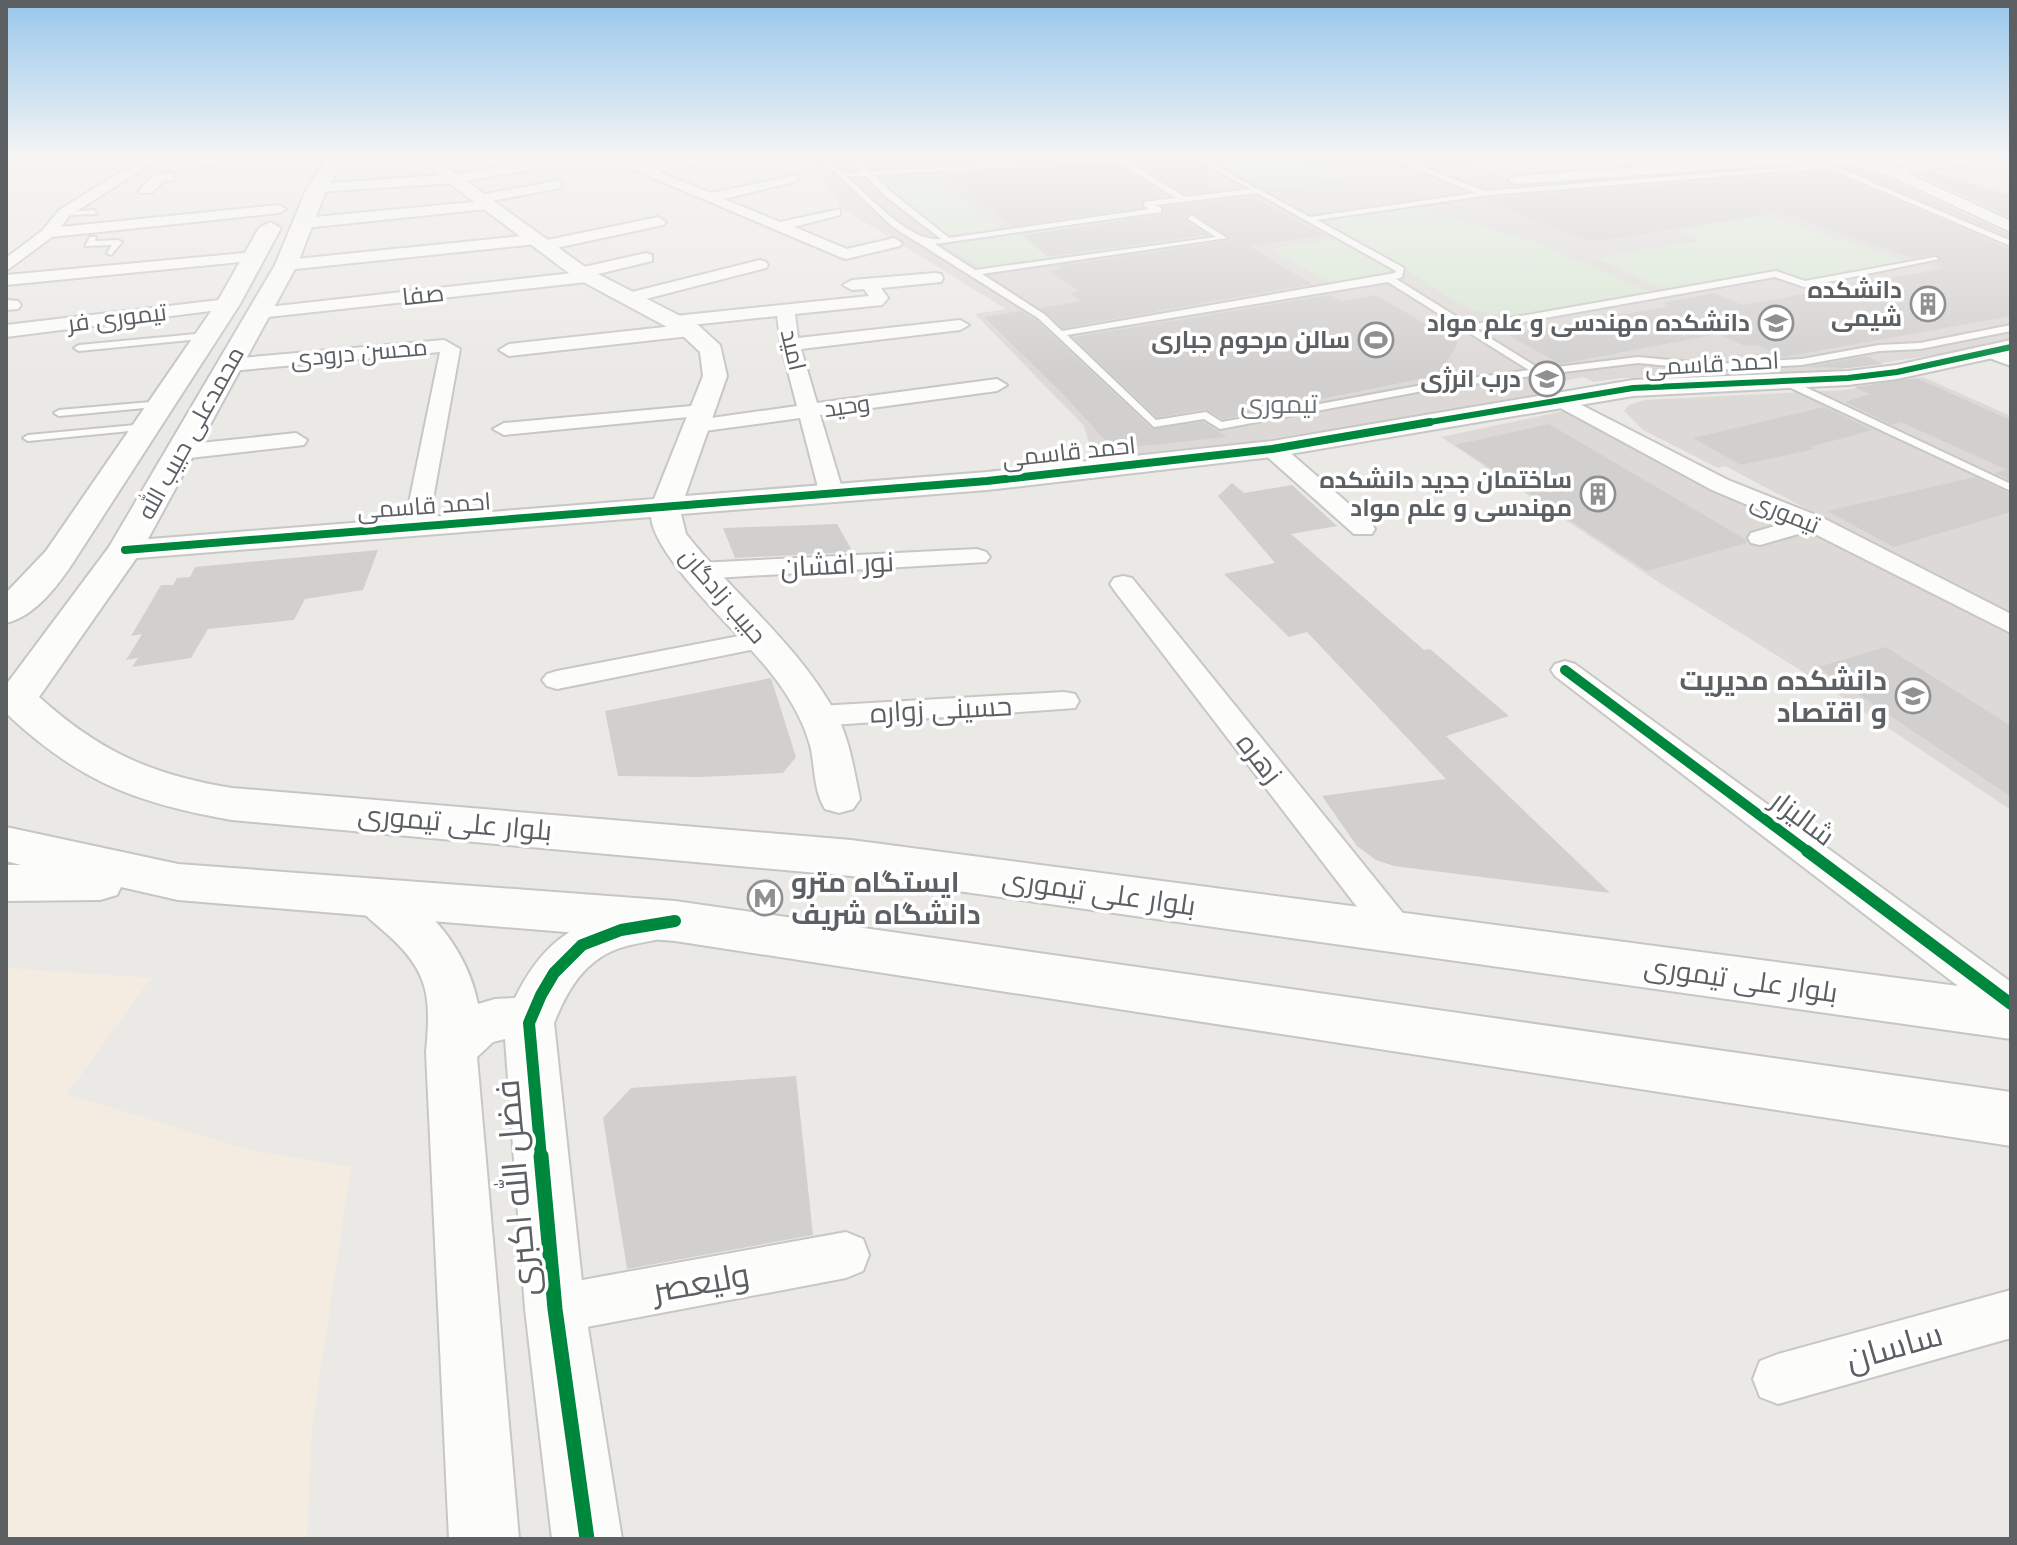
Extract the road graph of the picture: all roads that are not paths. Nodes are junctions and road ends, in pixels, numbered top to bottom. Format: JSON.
{"nodes":[{"id":1,"x":50,"y":230,"type":"edge"},
{"id":2,"x":65,"y":230,"type":"edge"},
{"id":3,"x":266,"y":230,"type":"edge"},
{"id":4,"x":289,"y":230,"type":"edge"},
{"id":5,"x":520,"y":230,"type":"edge"},
{"id":6,"x":580,"y":230,"type":"edge"},
{"id":7,"x":621,"y":230,"type":"edge"},
{"id":8,"x":791,"y":230,"type":"edge"},
{"id":9,"x":905,"y":230,"type":"edge"},
{"id":10,"x":935,"y":230,"type":"edge"},
{"id":11,"x":1011,"y":230,"type":"edge"},
{"id":12,"x":1211,"y":230,"type":"edge"},
{"id":13,"x":1329,"y":230,"type":"edge"},
{"id":14,"x":1979,"y":230,"type":"edge"},
{"id":15,"x":48,"y":233,"type":"junction"},
{"id":16,"x":589,"y":237,"type":"junction"},
{"id":17,"x":93,"y":239,"type":"dead end"},
{"id":18,"x":946,"y":239,"type":"junction"},
{"id":19,"x":815,"y":240,"type":"junction"},
{"id":20,"x":537,"y":243,"type":"junction"},
{"id":21,"x":894,"y":243,"type":"dead end"},
{"id":22,"x":928,"y":243,"type":"junction"},
{"id":23,"x":2011,"y":244,"type":"edge"},
{"id":24,"x":784,"y":248,"type":"dead end"},
{"id":25,"x":111,"y":253,"type":"junction"},
{"id":26,"x":69,"y":256,"type":"dead end"},
{"id":27,"x":42,"y":258,"type":"dead end"},
{"id":28,"x":646,"y":258,"type":"dead end"},
{"id":29,"x":246,"y":259,"type":"junction"},
{"id":30,"x":1935,"y":259,"type":"dead end"},
{"id":31,"x":9,"y":262,"type":"edge"},
{"id":32,"x":286,"y":265,"type":"junction"},
{"id":33,"x":760,"y":265,"type":"dead end"},
{"id":34,"x":977,"y":272,"type":"junction"},
{"id":35,"x":584,"y":275,"type":"junction"},
{"id":36,"x":935,"y":278,"type":"dead end"},
{"id":37,"x":1389,"y":279,"type":"junction"},
{"id":38,"x":827,"y":287,"type":"dead end"},
{"id":39,"x":42,"y":290,"type":"dead end"},
{"id":40,"x":874,"y":290,"type":"junction"},
{"id":41,"x":9,"y":295,"type":"edge"},
{"id":42,"x":630,"y":298,"type":"junction"},
{"id":43,"x":228,"y":304,"type":"junction"},
{"id":44,"x":785,"y":311,"type":"junction"},
{"id":45,"x":259,"y":313,"type":"junction"},
{"id":46,"x":682,"y":325,"type":"junction"},
{"id":47,"x":960,"y":325,"type":"dead end"},
{"id":48,"x":1470,"y":328,"type":"junction"},
{"id":49,"x":2011,"y":328,"type":"edge"},
{"id":50,"x":6,"y":331,"type":"edge"},
{"id":51,"x":1058,"y":334,"type":"junction"},
{"id":52,"x":207,"y":336,"type":"junction"},
{"id":53,"x":790,"y":345,"type":"junction"},
{"id":54,"x":79,"y":348,"type":"dead end"},
{"id":55,"x":509,"y":350,"type":"dead end"},
{"id":56,"x":2004,"y":353,"type":"edge"},
{"id":57,"x":230,"y":365,"type":"junction"},
{"id":58,"x":1538,"y":372,"type":"junction"},
{"id":59,"x":1782,"y":380,"type":"junction"},
{"id":60,"x":997,"y":385,"type":"dead end"},
{"id":61,"x":1560,"y":400,"type":"junction"},
{"id":62,"x":808,"y":412,"type":"junction"},
{"id":63,"x":59,"y":413,"type":"dead end"},
{"id":64,"x":154,"y":415,"type":"junction"},
{"id":65,"x":700,"y":418,"type":"junction"},
{"id":66,"x":504,"y":429,"type":"dead end"},
{"id":67,"x":28,"y":438,"type":"dead end"},
{"id":68,"x":296,"y":440,"type":"dead end"},
{"id":69,"x":1272,"y":449,"type":"junction"},
{"id":70,"x":175,"y":463,"type":"junction"},
{"id":71,"x":110,"y":481,"type":"junction"},
{"id":72,"x":2011,"y":488,"type":"edge"},
{"id":73,"x":832,"y":495,"type":"junction"},
{"id":74,"x":666,"y":507,"type":"junction"},
{"id":75,"x":1812,"y":522,"type":"junction"},
{"id":76,"x":416,"y":527,"type":"junction"},
{"id":77,"x":1363,"y":529,"type":"dead end"},
{"id":78,"x":1760,"y":538,"type":"dead end"},
{"id":79,"x":125,"y":550,"type":"junction"},
{"id":80,"x":977,"y":557,"type":"dead end"},
{"id":81,"x":698,"y":571,"type":"junction"},
{"id":82,"x":1123,"y":584,"type":"dead end"},
{"id":83,"x":6,"y":612,"type":"edge"},
{"id":84,"x":2011,"y":625,"type":"edge"},
{"id":85,"x":760,"y":640,"type":"junction"},
{"id":86,"x":1565,"y":670,"type":"dead end"},
{"id":87,"x":557,"y":680,"type":"dead end"},
{"id":88,"x":13,"y":700,"type":"edge"},
{"id":89,"x":1064,"y":701,"type":"dead end"},
{"id":90,"x":818,"y":716,"type":"junction"},
{"id":91,"x":839,"y":799,"type":"dead end"},
{"id":92,"x":6,"y":844,"type":"edge"},
{"id":93,"x":178,"y":882,"type":"junction"},
{"id":94,"x":6,"y":883,"type":"edge"},
{"id":95,"x":375,"y":898,"type":"junction"},
{"id":96,"x":675,"y":921,"type":"junction"},
{"id":97,"x":1397,"y":932,"type":"junction"},
{"id":98,"x":2011,"y":1004,"type":"edge"},
{"id":99,"x":2011,"y":1016,"type":"edge"},
{"id":100,"x":529,"y":1023,"type":"junction"},
{"id":101,"x":451,"y":1052,"type":"junction"},
{"id":102,"x":2011,"y":1119,"type":"edge"},
{"id":103,"x":846,"y":1255,"type":"dead end"},
{"id":104,"x":555,"y":1309,"type":"junction"},
{"id":105,"x":2011,"y":1314,"type":"edge"},
{"id":106,"x":1778,"y":1379,"type":"dead end"},
{"id":107,"x":484,"y":1539,"type":"edge"},
{"id":108,"x":587,"y":1539,"type":"edge"}],
"edges":[{"from":1,"to":15,"type":"street"},
{"from":2,"to":15,"type":"street"},
{"from":3,"to":29,"type":"main road","name":"محمدعلی حبیب الله"},
{"from":4,"to":32,"type":"main road","name":"محمدعلی حبیب الله"},
{"from":5,"to":20,"type":"street"},
{"from":6,"to":16,"type":"street"},
{"from":7,"to":16,"type":"street"},
{"from":8,"to":19,"type":"street"},
{"from":9,"to":22,"type":"lane"},
{"from":10,"to":18,"type":"lane"},
{"from":11,"to":18,"type":"lane"},
{"from":12,"to":34,"type":"lane"},
{"from":13,"to":37,"type":"lane"},
{"from":14,"to":23,"type":"lane"},
{"from":15,"to":31,"type":"street"},
{"from":16,"to":20,"type":"street"},
{"from":17,"to":25,"type":"lane"},
{"from":18,"to":22,"type":"lane"},
{"from":19,"to":21,"type":"street"},
{"from":19,"to":24,"type":"street"},
{"from":20,"to":32,"type":"street"},
{"from":20,"to":35,"type":"street"},
{"from":22,"to":34,"type":"lane"},
{"from":25,"to":26,"type":"street"},
{"from":25,"to":29,"type":"street"},
{"from":27,"to":31,"type":"street"},
{"from":28,"to":35,"type":"street","name":"صفا"},
{"from":29,"to":39,"type":"street"},
{"from":29,"to":41,"type":"street"},
{"from":29,"to":43,"type":"main road","name":"محمدعلی حبیب الله"},
{"from":30,"to":48,"type":"lane"},
{"from":32,"to":45,"type":"main road","name":"محمدعلی حبیب الله"},
{"from":33,"to":42,"type":"street"},
{"from":34,"to":51,"type":"lane"},
{"from":35,"to":42,"type":"street"},
{"from":35,"to":45,"type":"street","name":"صفا"},
{"from":36,"to":40,"type":"street"},
{"from":37,"to":48,"type":"lane"},
{"from":37,"to":51,"type":"lane"},
{"from":38,"to":40,"type":"street"},
{"from":40,"to":44,"type":"street"},
{"from":42,"to":46,"type":"street"},
{"from":43,"to":50,"type":"street","name":"تیموری فر"},
{"from":43,"to":52,"type":"main road","name":"محمدعلی حبیب الله"},
{"from":44,"to":46,"type":"street","name":"امید"},
{"from":44,"to":53,"type":"street","name":"امید"},
{"from":45,"to":57,"type":"main road","name":"محمدعلی حبیب الله"},
{"from":46,"to":55,"type":"street","name":"امید"},
{"from":46,"to":65,"type":"street"},
{"from":47,"to":53,"type":"street"},
{"from":48,"to":58,"type":"lane"},
{"from":49,"to":58,"type":"lane"},
{"from":51,"to":58,"type":"lane"},
{"from":52,"to":54,"type":"lane"},
{"from":52,"to":64,"type":"main road","name":"محمدعلی حبیب الله"},
{"from":53,"to":62,"type":"street","name":"امید"},
{"from":56,"to":59,"type":"street","name":"احمد قاسمی"},
{"from":57,"to":70,"type":"main road","name":"محمدعلی حبیب الله"},
{"from":57,"to":76,"type":"street","name":"محسن درودی"},
{"from":59,"to":61,"type":"street","name":"احمد قاسمی"},
{"from":59,"to":72,"type":"lane"},
{"from":60,"to":62,"type":"street","name":"وحید"},
{"from":61,"to":69,"type":"street","name":"احمد قاسمی"},
{"from":61,"to":75,"type":"street","name":"تیموری"},
{"from":62,"to":65,"type":"street","name":"وحید"},
{"from":62,"to":73,"type":"street","name":"امید"},
{"from":63,"to":64,"type":"lane"},
{"from":64,"to":67,"type":"lane"},
{"from":64,"to":71,"type":"main road","name":"محمدعلی حبیب الله"},
{"from":65,"to":66,"type":"street","name":"وحید"},
{"from":65,"to":74,"type":"street"},
{"from":68,"to":70,"type":"street"},
{"from":69,"to":73,"type":"street","name":"احمد قاسمی"},
{"from":69,"to":77,"type":"street"},
{"from":70,"to":71,"type":"main road"},
{"from":70,"to":79,"type":"main road","name":"محمدعلی حبیب الله"},
{"from":71,"to":83,"type":"main road","name":"محمدعلی حبیب الله"},
{"from":73,"to":74,"type":"street","name":"احمد قاسمی"},
{"from":74,"to":76,"type":"street","name":"احمد قاسمی"},
{"from":74,"to":81,"type":"street","name":"حبیب زادگان"},
{"from":75,"to":78,"type":"street"},
{"from":75,"to":84,"type":"street","name":"تیموری"},
{"from":76,"to":79,"type":"street","name":"احمد قاسمی"},
{"from":79,"to":88,"type":"main road","name":"محمدعلی حبیب الله"},
{"from":80,"to":81,"type":"street","name":"نور افشان"},
{"from":81,"to":85,"type":"street","name":"حبیب زادگان"},
{"from":82,"to":97,"type":"street","name":"زهره"},
{"from":85,"to":87,"type":"street"},
{"from":85,"to":90,"type":"street","name":"حبیب زادگان"},
{"from":86,"to":98,"type":"street","name":"شالیزار"},
{"from":88,"to":97,"type":"main road","name":"بلوار علی تیموری"},
{"from":89,"to":90,"type":"street","name":"حسینی زواره"},
{"from":90,"to":91,"type":"street","name":"حبیب زادگان"},
{"from":92,"to":93,"type":"main road"},
{"from":93,"to":94,"type":"main road"},
{"from":93,"to":95,"type":"main road"},
{"from":95,"to":96,"type":"main road"},
{"from":95,"to":101,"type":"street","name":"فضل الله اکبری"},
{"from":96,"to":100,"type":"street","name":"فضل الله اکبری"},
{"from":96,"to":102,"type":"main road"},
{"from":97,"to":99,"type":"main road","name":"بلوار علی تیموری"},
{"from":100,"to":101,"type":"street"},
{"from":100,"to":104,"type":"street","name":"فضل الله اکبری"},
{"from":101,"to":107,"type":"street","name":"فضل الله اکبری"},
{"from":103,"to":104,"type":"street","name":"ولیعصر"},
{"from":104,"to":108,"type":"street","name":"فضل الله اکبری"},
{"from":105,"to":106,"type":"street","name":"ساسان"}]}
